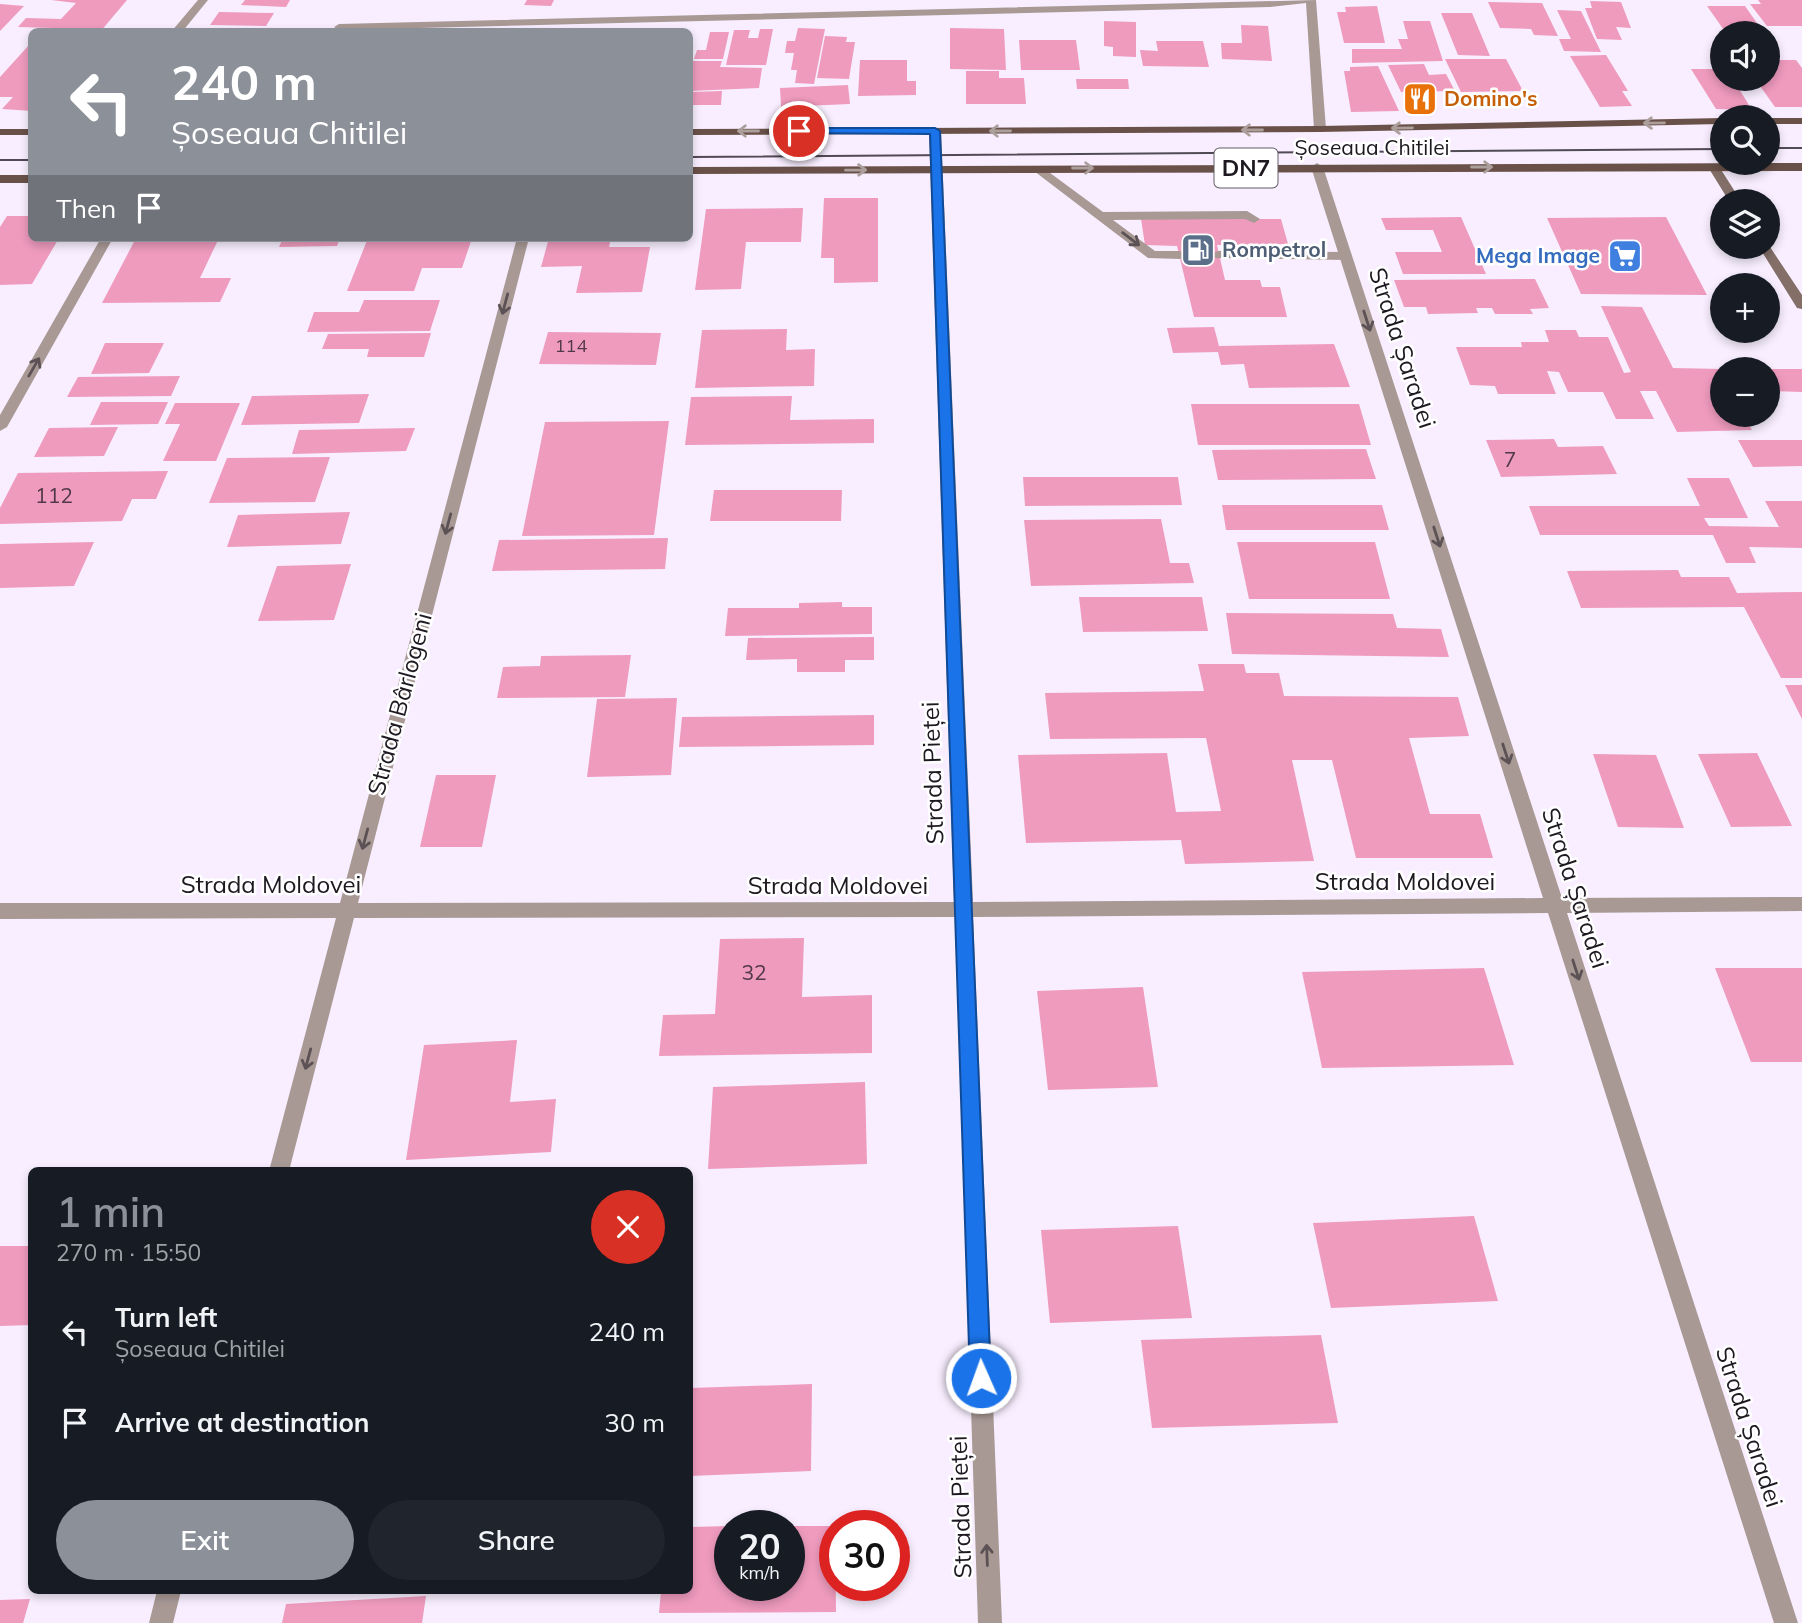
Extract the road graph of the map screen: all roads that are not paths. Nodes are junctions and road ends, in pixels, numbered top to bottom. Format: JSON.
{"nodes":[{"id":1,"x":203,"y":0,"type":"edge"},
{"id":2,"x":1308,"y":0,"type":"edge"},
{"id":3,"x":338,"y":27,"type":"dead end"},
{"id":4,"x":179,"y":28,"type":"edge"},
{"id":5,"x":1710,"y":121,"type":"edge"},
{"id":6,"x":1780,"y":121,"type":"edge"},
{"id":7,"x":1802,"y":121,"type":"edge"},
{"id":8,"x":1320,"y":129,"type":"junction"},
{"id":9,"x":935,"y":131,"type":"junction"},
{"id":10,"x":0,"y":132,"type":"edge"},
{"id":11,"x":28,"y":132,"type":"edge"},
{"id":12,"x":693,"y":132,"type":"edge"},
{"id":13,"x":1317,"y":167,"type":"junction"},
{"id":14,"x":1710,"y":167,"type":"edge"},
{"id":15,"x":1780,"y":167,"type":"edge"},
{"id":16,"x":1802,"y":167,"type":"edge"},
{"id":17,"x":935,"y":169,"type":"junction"},
{"id":18,"x":1038,"y":169,"type":"junction"},
{"id":19,"x":693,"y":172,"type":"edge"},
{"id":20,"x":0,"y":179,"type":"edge"},
{"id":21,"x":28,"y":179,"type":"edge"},
{"id":22,"x":1100,"y":216,"type":"junction"},
{"id":23,"x":1254,"y":219,"type":"dead end"},
{"id":24,"x":1287,"y":240,"type":"dead end"},
{"id":25,"x":105,"y":242,"type":"edge"},
{"id":26,"x":522,"y":242,"type":"edge"},
{"id":27,"x":1180,"y":255,"type":"dead end"},
{"id":28,"x":1219,"y":255,"type":"dead end"},
{"id":29,"x":1311,"y":255,"type":"junction"},
{"id":30,"x":1346,"y":256,"type":"junction"},
{"id":31,"x":1773,"y":259,"type":"edge"},
{"id":32,"x":1802,"y":305,"type":"edge"},
{"id":33,"x":0,"y":427,"type":"edge"},
{"id":34,"x":1802,"y":904,"type":"edge"},
{"id":35,"x":1555,"y":905,"type":"junction"},
{"id":36,"x":347,"y":909,"type":"junction"},
{"id":37,"x":962,"y":910,"type":"junction"},
{"id":38,"x":0,"y":911,"type":"edge"},
{"id":39,"x":280,"y":1167,"type":"edge"},
{"id":40,"x":168,"y":1594,"type":"edge"},
{"id":41,"x":161,"y":1623,"type":"edge"},
{"id":42,"x":990,"y":1623,"type":"edge"},
{"id":43,"x":1786,"y":1623,"type":"edge"}],
"edges":[{"from":1,"to":4,"type":"street"},
{"from":2,"to":3,"type":"street"},
{"from":2,"to":8,"type":"street"},
{"from":5,"to":8,"type":"main road","name":"Șoseaua Chitilei","number":"DN7","one_way":true},
{"from":6,"to":7,"type":"main road"},
{"from":8,"to":9,"type":"main road","name":"Șoseaua Chitilei","number":"DN7","one_way":true},
{"from":9,"to":12,"type":"main road","name":"Șoseaua Chitilei","number":"DN7","one_way":true},
{"from":9,"to":17,"type":"street","name":"Strada Pieței"},
{"from":10,"to":11,"type":"main road"},
{"from":13,"to":14,"type":"main road","name":"Șoseaua Chitilei","number":"DN7","one_way":true},
{"from":18,"to":13,"type":"main road","name":"Șoseaua Chitilei","number":"DN7","one_way":true},
{"from":13,"to":30,"type":"street","name":"Strada Șaradei"},
{"from":15,"to":16,"type":"main road","name":"Șoseaua Chitilei","number":"DN7"},
{"from":17,"to":18,"type":"main road","name":"Șoseaua Chitilei","number":"DN7"},
{"from":19,"to":17,"type":"main road","name":"Șoseaua Chitilei","number":"DN7","one_way":true},
{"from":17,"to":37,"type":"street","name":"Strada Pieței"},
{"from":18,"to":22,"type":"street"},
{"from":20,"to":21,"type":"main road"},
{"from":22,"to":23,"type":"street"},
{"from":22,"to":27,"type":"street","one_way":true},
{"from":24,"to":29,"type":"street"},
{"from":33,"to":25,"type":"street","one_way":true},
{"from":26,"to":36,"type":"street","name":"Strada Bârlogeni","one_way":true},
{"from":28,"to":29,"type":"street"},
{"from":29,"to":30,"type":"street"},
{"from":30,"to":35,"type":"street","name":"Strada Șaradei","one_way":true},
{"from":31,"to":32,"type":"street"},
{"from":34,"to":35,"type":"street","name":"Strada Moldovei"},
{"from":35,"to":37,"type":"street","name":"Strada Moldovei"},
{"from":35,"to":43,"type":"street","name":"Strada Șaradei","one_way":true},
{"from":36,"to":37,"type":"street","name":"Strada Moldovei"},
{"from":36,"to":38,"type":"street","name":"Strada Moldovei"},
{"from":36,"to":39,"type":"street","name":"Strada Bârlogeni","one_way":true},
{"from":42,"to":37,"type":"street","name":"Strada Pieței","one_way":true},
{"from":40,"to":41,"type":"street"}]}
